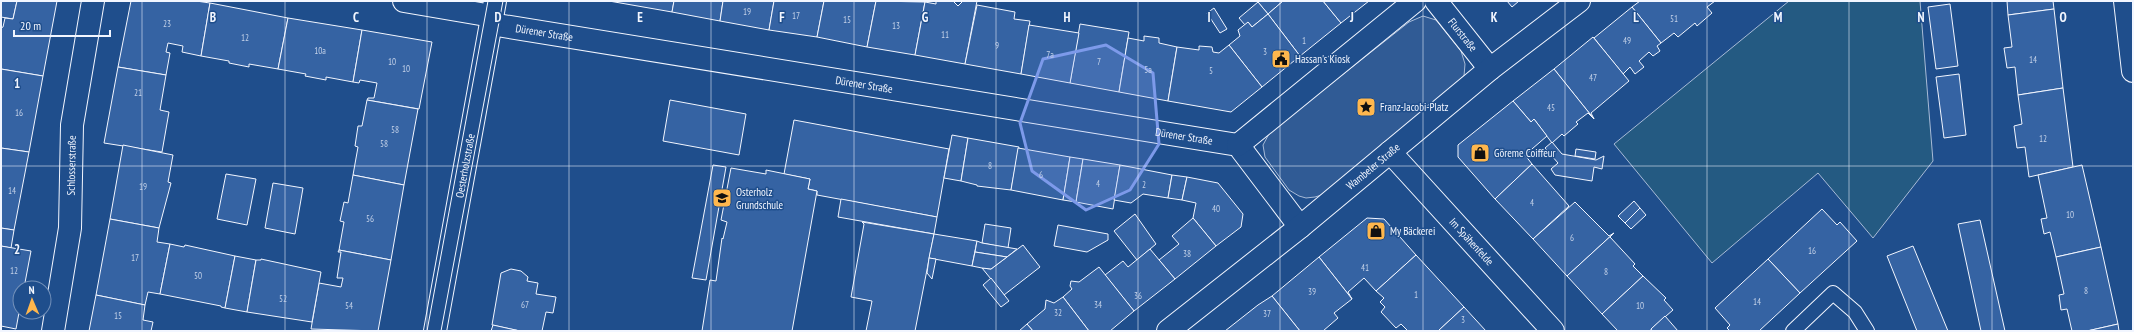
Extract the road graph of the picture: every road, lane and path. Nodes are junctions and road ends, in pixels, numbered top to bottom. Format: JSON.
{"nodes":[{"id":1,"x":93,"y":1,"type":"edge"},
{"id":2,"x":404,"y":1,"type":"edge"},
{"id":3,"x":1415,"y":1,"type":"edge"},
{"id":4,"x":1436,"y":1,"type":"edge"},
{"id":5,"x":1578,"y":1,"type":"edge"},
{"id":6,"x":2125,"y":1,"type":"edge"},
{"id":7,"x":493,"y":14,"type":"edge"},
{"id":8,"x":1490,"y":69,"type":"junction"},
{"id":9,"x":2133,"y":71,"type":"edge"},
{"id":10,"x":1238,"y":145,"type":"junction"},
{"id":11,"x":1390,"y":152,"type":"junction"},
{"id":12,"x":1300,"y":227,"type":"junction"},
{"id":13,"x":53,"y":331,"type":"edge"},
{"id":14,"x":436,"y":331,"type":"edge"},
{"id":15,"x":1168,"y":331,"type":"edge"},
{"id":16,"x":1553,"y":331,"type":"edge"},
{"id":17,"x":1793,"y":331,"type":"edge"},
{"id":18,"x":1867,"y":331,"type":"edge"}],
"edges":[{"from":1,"to":13,"type":"street","name":"Schlosserstraße"},
{"from":2,"to":7,"type":"street","name":"Dürener Straße"},
{"from":3,"to":10,"type":"street"},
{"from":4,"to":8,"type":"street","name":"Flurstraße"},
{"from":5,"to":8,"type":"street","name":"Wambeler Straße"},
{"from":6,"to":9,"type":"street"},
{"from":7,"to":10,"type":"street","name":"Dürener Straße"},
{"from":7,"to":14,"type":"street","name":"Oesterholzstraße"},
{"from":8,"to":11,"type":"street","name":"Wambeler Straße"},
{"from":10,"to":12,"type":"street"},
{"from":11,"to":12,"type":"street","name":"Wambeler Straße"},
{"from":11,"to":16,"type":"street","name":"Im Spähenfelde"},
{"from":12,"to":15,"type":"street","name":"Wambeler Straße"},
{"from":17,"to":18,"type":"lane"}]}
